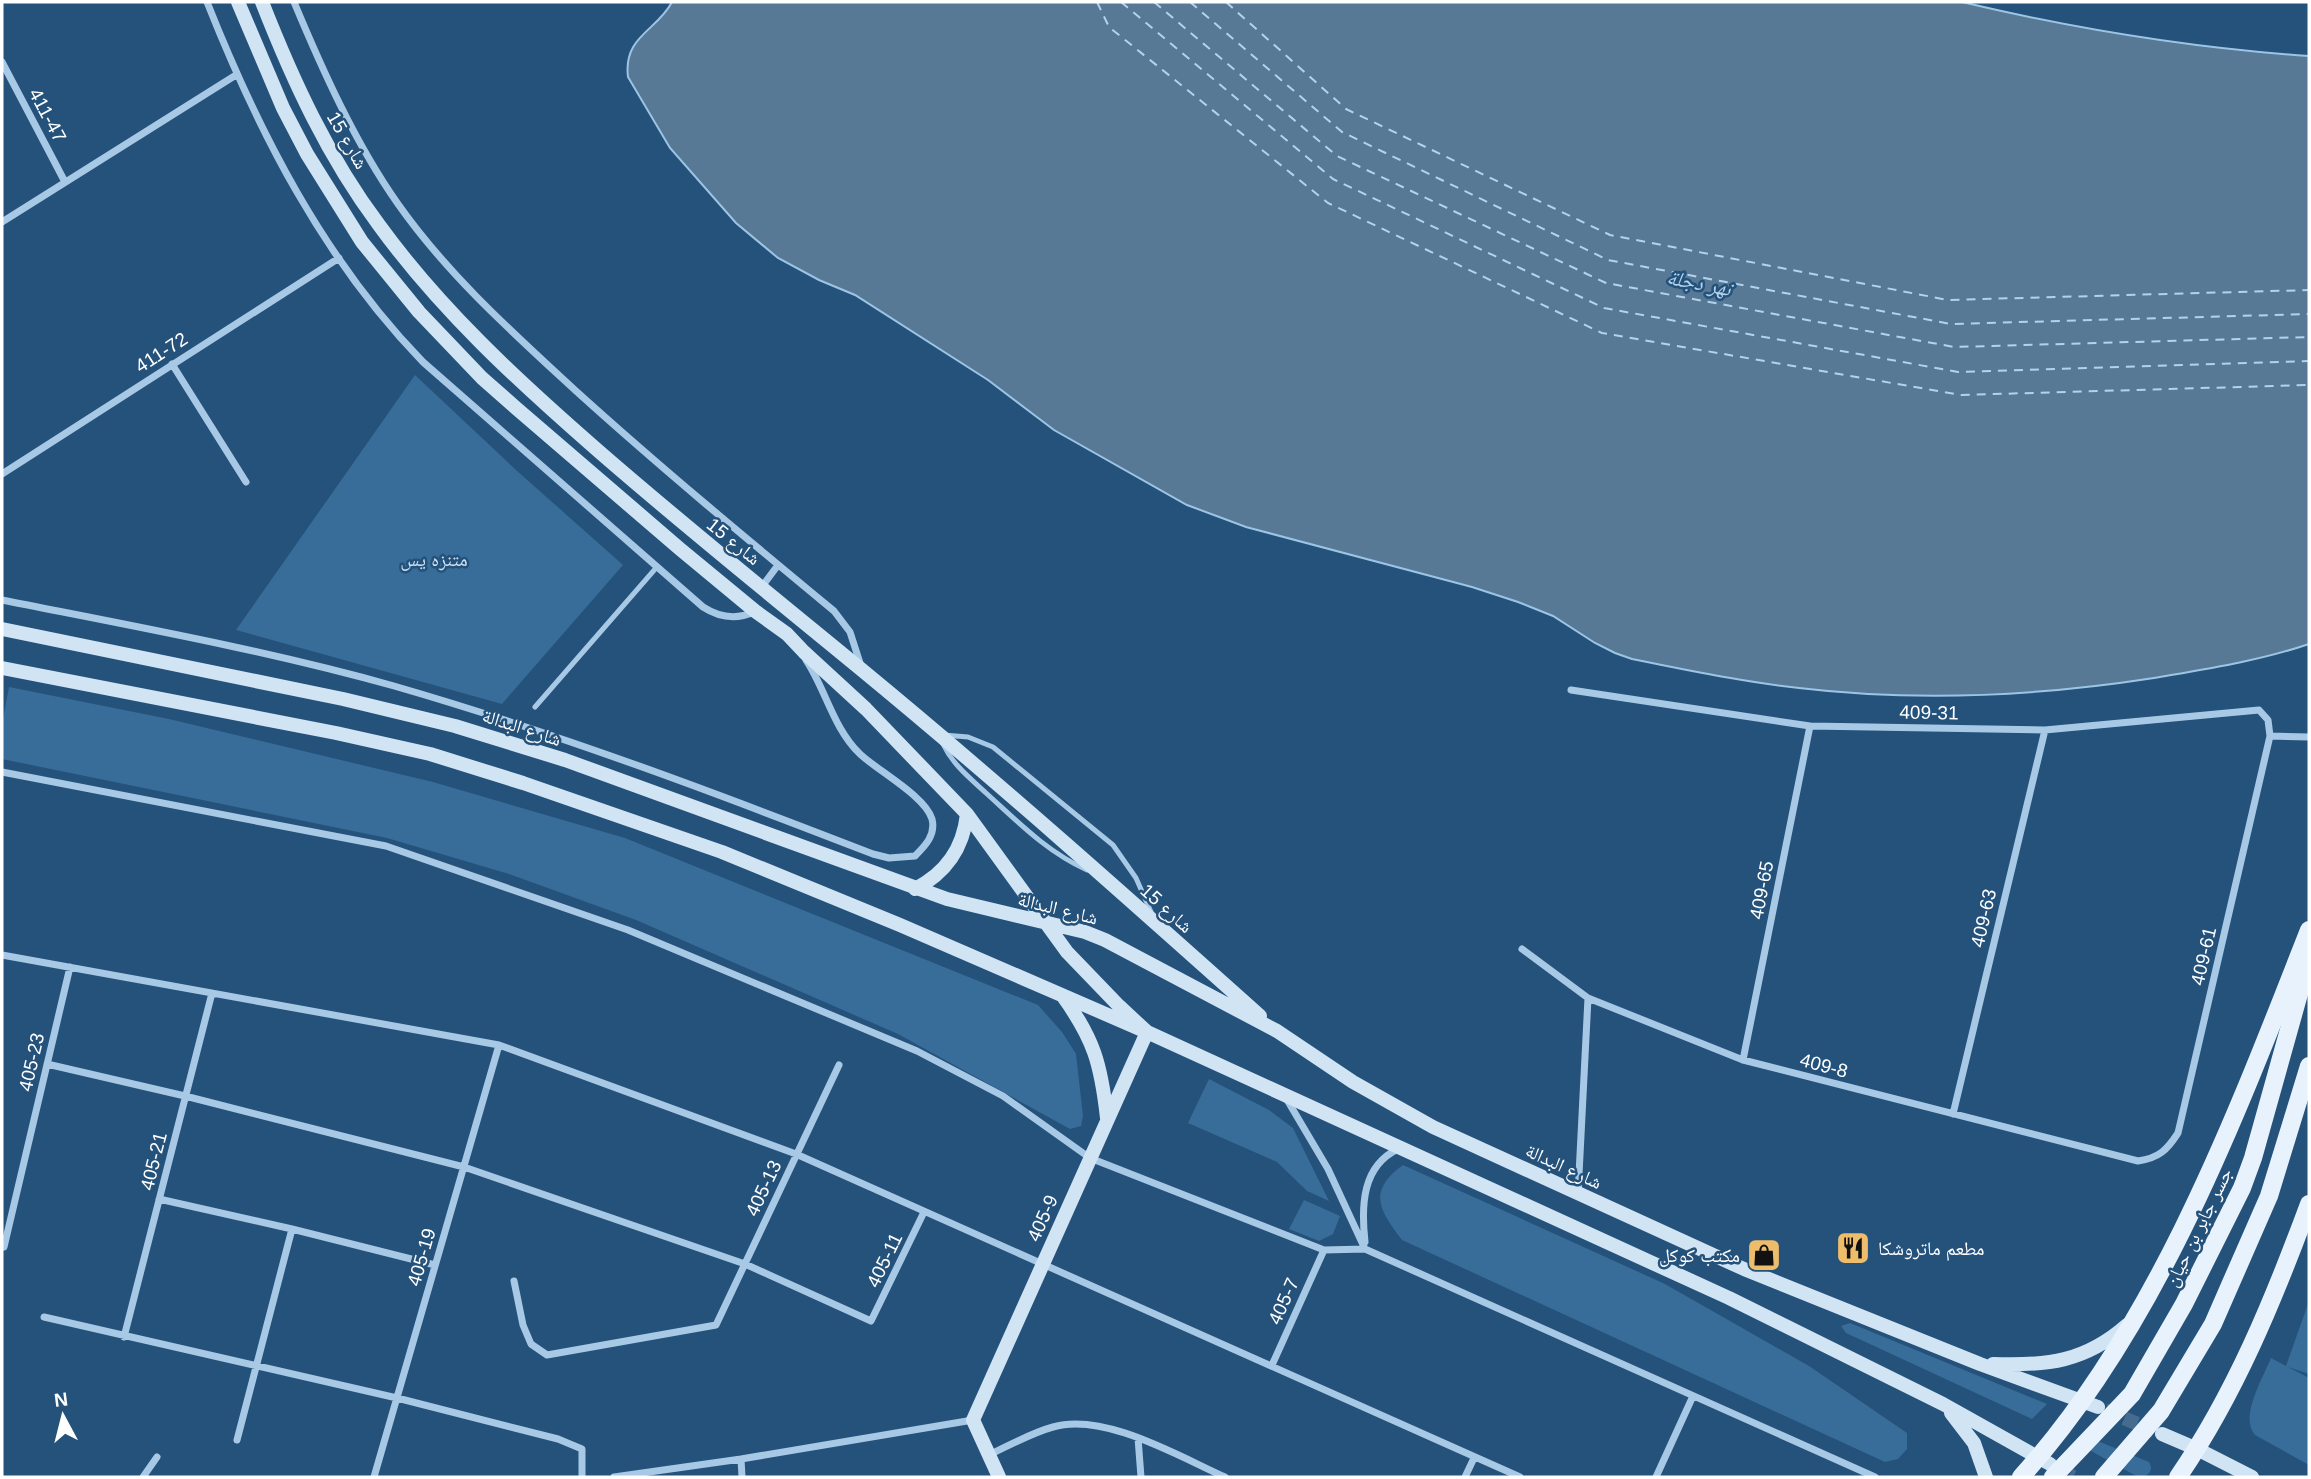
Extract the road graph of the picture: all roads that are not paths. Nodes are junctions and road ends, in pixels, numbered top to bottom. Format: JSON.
{"nodes":[{"id":1,"x":207,"y":2,"type":"edge"},
{"id":2,"x":239,"y":2,"type":"edge"},
{"id":3,"x":262,"y":2,"type":"edge"},
{"id":4,"x":293,"y":2,"type":"edge"},
{"id":5,"x":2,"y":62,"type":"edge"},
{"id":6,"x":236,"y":75,"type":"junction"},
{"id":7,"x":65,"y":182,"type":"junction"},
{"id":8,"x":2,"y":222,"type":"edge"},
{"id":9,"x":338,"y":258,"type":"junction"},
{"id":10,"x":172,"y":364,"type":"junction"},
{"id":11,"x":2,"y":474,"type":"edge"},
{"id":12,"x":246,"y":482,"type":"dead end"},
{"id":13,"x":693,"y":534,"type":"junction"},
{"id":14,"x":680,"y":549,"type":"junction"},
{"id":15,"x":779,"y":565,"type":"junction"},
{"id":16,"x":656,"y":568,"type":"junction"},
{"id":17,"x":761,"y":588,"type":"junction"},
{"id":18,"x":2,"y":600,"type":"edge"},
{"id":19,"x":755,"y":611,"type":"junction"},
{"id":20,"x":2,"y":629,"type":"edge"},
{"id":21,"x":787,"y":634,"type":"junction"},
{"id":22,"x":2,"y":668,"type":"edge"},
{"id":23,"x":862,"y":670,"type":"junction"},
{"id":24,"x":846,"y":689,"type":"junction"},
{"id":25,"x":1572,"y":690,"type":"dead end"},
{"id":26,"x":535,"y":707,"type":"dead end"},
{"id":27,"x":1810,"y":726,"type":"junction"},
{"id":28,"x":2045,"y":730,"type":"junction"},
{"id":29,"x":940,"y":735,"type":"junction"},
{"id":30,"x":2270,"y":736,"type":"junction"},
{"id":31,"x":2309,"y":737,"type":"edge"},
{"id":32,"x":2,"y":772,"type":"edge"},
{"id":33,"x":967,"y":814,"type":"junction"},
{"id":34,"x":915,"y":889,"type":"junction"},
{"id":35,"x":1044,"y":922,"type":"junction"},
{"id":36,"x":1155,"y":923,"type":"junction"},
{"id":37,"x":2309,"y":930,"type":"edge"},
{"id":38,"x":1522,"y":949,"type":"dead end"},
{"id":39,"x":2,"y":955,"type":"edge"},
{"id":40,"x":2309,"y":958,"type":"edge"},
{"id":41,"x":70,"y":967,"type":"junction"},
{"id":42,"x":212,"y":992,"type":"junction"},
{"id":43,"x":1061,"y":995,"type":"junction"},
{"id":44,"x":1588,"y":998,"type":"junction"},
{"id":45,"x":1277,"y":1031,"type":"junction"},
{"id":46,"x":1147,"y":1032,"type":"junction"},
{"id":47,"x":499,"y":1045,"type":"junction"},
{"id":48,"x":1743,"y":1060,"type":"junction"},
{"id":49,"x":47,"y":1064,"type":"junction"},
{"id":50,"x":839,"y":1065,"type":"dead end"},
{"id":51,"x":2309,"y":1066,"type":"edge"},
{"id":52,"x":185,"y":1096,"type":"junction"},
{"id":53,"x":1284,"y":1096,"type":"junction"},
{"id":54,"x":1952,"y":1114,"type":"junction"},
{"id":55,"x":1107,"y":1119,"type":"junction"},
{"id":56,"x":1402,"y":1147,"type":"junction"},
{"id":57,"x":796,"y":1154,"type":"junction"},
{"id":58,"x":1090,"y":1158,"type":"junction"},
{"id":59,"x":2138,"y":1161,"type":"joint"},
{"id":60,"x":464,"y":1167,"type":"junction"},
{"id":61,"x":1577,"y":1195,"type":"junction"},
{"id":62,"x":159,"y":1199,"type":"junction"},
{"id":63,"x":2309,"y":1204,"type":"edge"},
{"id":64,"x":925,"y":1212,"type":"junction"},
{"id":65,"x":292,"y":1229,"type":"junction"},
{"id":66,"x":4,"y":1247,"type":"dead end"},
{"id":67,"x":1366,"y":1249,"type":"junction"},
{"id":68,"x":1324,"y":1250,"type":"junction"},
{"id":69,"x":745,"y":1264,"type":"junction"},
{"id":70,"x":435,"y":1265,"type":"junction"},
{"id":71,"x":1042,"y":1265,"type":"junction"},
{"id":72,"x":514,"y":1281,"type":"dead end"},
{"id":73,"x":44,"y":1317,"type":"dead end"},
{"id":74,"x":2133,"y":1319,"type":"junction"},
{"id":75,"x":124,"y":1337,"type":"junction"},
{"id":76,"x":1980,"y":1364,"type":"junction"},
{"id":77,"x":1272,"y":1365,"type":"junction"},
{"id":78,"x":257,"y":1367,"type":"junction"},
{"id":79,"x":1693,"y":1396,"type":"junction"},
{"id":80,"x":397,"y":1398,"type":"junction"},
{"id":81,"x":1943,"y":1404,"type":"junction"},
{"id":82,"x":2090,"y":1404,"type":"junction"},
{"id":83,"x":973,"y":1420,"type":"junction"},
{"id":84,"x":2162,"y":1434,"type":"tunnel mouth"},
{"id":85,"x":1138,"y":1438,"type":"junction"},
{"id":86,"x":237,"y":1440,"type":"dead end"},
{"id":87,"x":2197,"y":1449,"type":"junction"},
{"id":88,"x":989,"y":1455,"type":"junction"},
{"id":89,"x":157,"y":1457,"type":"dead end"},
{"id":90,"x":1475,"y":1458,"type":"junction"},
{"id":91,"x":741,"y":1459,"type":"junction"},
{"id":92,"x":2047,"y":1466,"type":"edge"},
{"id":93,"x":143,"y":1477,"type":"edge"},
{"id":94,"x":374,"y":1477,"type":"edge"},
{"id":95,"x":582,"y":1477,"type":"edge"},
{"id":96,"x":614,"y":1477,"type":"edge"},
{"id":97,"x":742,"y":1477,"type":"edge"},
{"id":98,"x":999,"y":1477,"type":"edge"},
{"id":99,"x":1141,"y":1477,"type":"edge"},
{"id":100,"x":1225,"y":1477,"type":"edge"},
{"id":101,"x":1465,"y":1477,"type":"edge"},
{"id":102,"x":1520,"y":1477,"type":"edge"},
{"id":103,"x":1656,"y":1477,"type":"edge"},
{"id":104,"x":1875,"y":1477,"type":"edge"},
{"id":105,"x":1986,"y":1477,"type":"edge"},
{"id":106,"x":2021,"y":1477,"type":"edge"},
{"id":107,"x":2104,"y":1477,"type":"edge"},
{"id":108,"x":2178,"y":1477,"type":"edge"},
{"id":109,"x":2252,"y":1477,"type":"edge"}],
"edges":[{"from":1,"to":6,"type":"street"},
{"from":2,"to":14,"type":"main road","name":"شارع 15"},
{"from":3,"to":13,"type":"main road","name":"شارع 15"},
{"from":4,"to":15,"type":"street"},
{"from":5,"to":7,"type":"street","name":"411-47"},
{"from":6,"to":7,"type":"street"},
{"from":6,"to":9,"type":"street"},
{"from":7,"to":8,"type":"street"},
{"from":9,"to":10,"type":"street","name":"411-72"},
{"from":9,"to":16,"type":"street"},
{"from":10,"to":11,"type":"street","name":"411-72"},
{"from":10,"to":12,"type":"street"},
{"from":13,"to":14,"type":"main road"},
{"from":13,"to":17,"type":"main road","name":"شارع 15"},
{"from":14,"to":19,"type":"main road","name":"شارع 15"},
{"from":15,"to":17,"type":"street"},
{"from":15,"to":23,"type":"street"},
{"from":16,"to":19,"type":"street"},
{"from":16,"to":26,"type":"lane"},
{"from":17,"to":23,"type":"main road","name":"شارع 15"},
{"from":18,"to":21,"type":"street"},
{"from":19,"to":21,"type":"main road","name":"شارع 15"},
{"from":20,"to":34,"type":"main road","name":"شارع البدالة"},
{"from":21,"to":24,"type":"main road","name":"شارع 15"},
{"from":22,"to":43,"type":"main road"},
{"from":23,"to":24,"type":"main road"},
{"from":23,"to":29,"type":"main road","name":"شارع 15"},
{"from":24,"to":33,"type":"main road","name":"شارع 15"},
{"from":25,"to":27,"type":"street","name":"409-31"},
{"from":27,"to":28,"type":"street","name":"409-31"},
{"from":27,"to":48,"type":"street","name":"409-65"},
{"from":28,"to":30,"type":"street","name":"409-31"},
{"from":28,"to":54,"type":"street","name":"409-63"},
{"from":29,"to":36,"type":"main road","name":"شارع 15"},
{"from":29,"to":36,"type":"lane"},
{"from":30,"to":31,"type":"street"},
{"from":30,"to":59,"type":"street","name":"409-61"},
{"from":32,"to":58,"type":"street"},
{"from":33,"to":34,"type":"main road"},
{"from":33,"to":35,"type":"main road","name":"شارع 15"},
{"from":34,"to":35,"type":"main road","name":"شارع البدالة"},
{"from":35,"to":45,"type":"main road","name":"شارع البدالة"},
{"from":35,"to":46,"type":"main road","name":"شارع 15"},
{"from":36,"to":45,"type":"main road","name":"شارع 15"},
{"from":37,"to":74,"type":"main road"},
{"from":38,"to":44,"type":"street","name":"409-8"},
{"from":39,"to":41,"type":"street"},
{"from":40,"to":92,"type":"main road","name":"جسر جابر بن حيان","bridge":true},
{"from":41,"to":42,"type":"street"},
{"from":41,"to":49,"type":"street","name":"405-23"},
{"from":42,"to":47,"type":"street"},
{"from":42,"to":52,"type":"street","name":"405-21"},
{"from":43,"to":46,"type":"main road"},
{"from":43,"to":55,"type":"main road"},
{"from":44,"to":48,"type":"street","name":"409-8"},
{"from":44,"to":61,"type":"street"},
{"from":45,"to":61,"type":"main road","name":"شارع البدالة"},
{"from":46,"to":53,"type":"main road"},
{"from":46,"to":55,"type":"main road","name":"405-9"},
{"from":47,"to":57,"type":"street"},
{"from":47,"to":60,"type":"street","name":"405-19"},
{"from":48,"to":54,"type":"street","name":"409-8"},
{"from":49,"to":52,"type":"street"},
{"from":49,"to":66,"type":"street","name":"405-23"},
{"from":50,"to":57,"type":"street","name":"405-13"},
{"from":51,"to":107,"type":"main road","bridge":true},
{"from":52,"to":60,"type":"street"},
{"from":52,"to":62,"type":"street","name":"405-21"},
{"from":53,"to":56,"type":"main road"},
{"from":53,"to":67,"type":"street"},
{"from":54,"to":59,"type":"street","name":"409-8"},
{"from":55,"to":58,"type":"main road","name":"405-9"},
{"from":56,"to":67,"type":"street"},
{"from":56,"to":81,"type":"main road"},
{"from":57,"to":64,"type":"street"},
{"from":57,"to":69,"type":"street","name":"405-13"},
{"from":58,"to":68,"type":"street"},
{"from":58,"to":71,"type":"main road","name":"405-9"},
{"from":60,"to":69,"type":"street"},
{"from":60,"to":70,"type":"street","name":"405-19"},
{"from":61,"to":76,"type":"main road","name":"شارع البدالة"},
{"from":62,"to":65,"type":"street"},
{"from":62,"to":75,"type":"street","name":"405-21"},
{"from":63,"to":87,"type":"main road"},
{"from":64,"to":69,"type":"street","name":"405-11"},
{"from":64,"to":71,"type":"street"},
{"from":65,"to":70,"type":"street"},
{"from":65,"to":78,"type":"street"},
{"from":67,"to":68,"type":"street"},
{"from":67,"to":79,"type":"street"},
{"from":68,"to":77,"type":"street","name":"405-7"},
{"from":69,"to":72,"type":"street","name":"405-13"},
{"from":70,"to":80,"type":"street","name":"405-19"},
{"from":71,"to":77,"type":"street"},
{"from":71,"to":83,"type":"main road","name":"405-9"},
{"from":73,"to":75,"type":"street"},
{"from":74,"to":76,"type":"main road"},
{"from":74,"to":82,"type":"main road"},
{"from":75,"to":78,"type":"street"},
{"from":76,"to":82,"type":"main road","name":"شارع البدالة"},
{"from":77,"to":90,"type":"street"},
{"from":78,"to":80,"type":"street"},
{"from":78,"to":86,"type":"street"},
{"from":79,"to":103,"type":"street"},
{"from":79,"to":104,"type":"street"},
{"from":80,"to":94,"type":"street","name":"405-19"},
{"from":80,"to":95,"type":"street"},
{"from":81,"to":92,"type":"main road"},
{"from":81,"to":105,"type":"main road"},
{"from":82,"to":92,"type":"main road"},
{"from":83,"to":88,"type":"main road"},
{"from":83,"to":91,"type":"street"},
{"from":84,"to":87,"type":"main road"},
{"from":85,"to":88,"type":"street"},
{"from":85,"to":99,"type":"street"},
{"from":85,"to":100,"type":"street"},
{"from":87,"to":108,"type":"main road"},
{"from":87,"to":109,"type":"main road"},
{"from":88,"to":98,"type":"main road"},
{"from":89,"to":93,"type":"street"},
{"from":90,"to":101,"type":"street"},
{"from":90,"to":102,"type":"street"},
{"from":91,"to":96,"type":"street"},
{"from":91,"to":97,"type":"street"},
{"from":92,"to":106,"type":"main road"}]}
